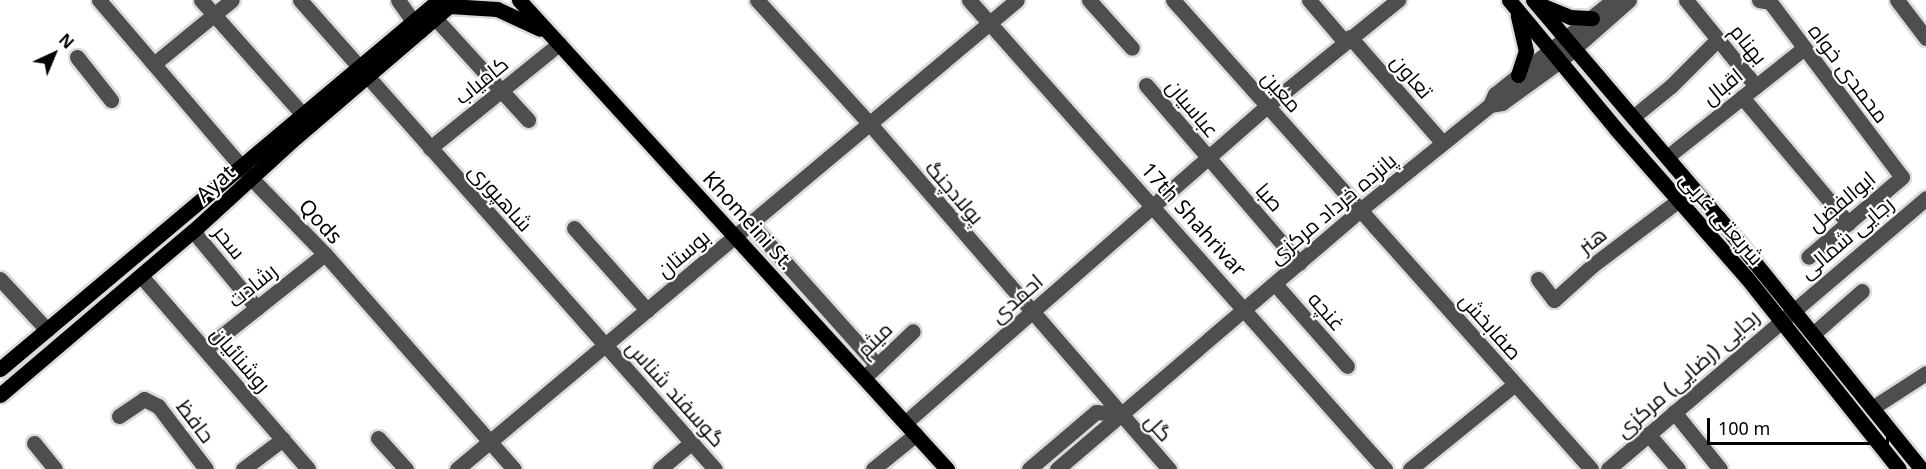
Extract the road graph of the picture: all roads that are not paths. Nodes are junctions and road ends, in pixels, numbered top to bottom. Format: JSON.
{"nodes":[{"id":1,"x":99,"y":0,"type":"edge"},
{"id":2,"x":201,"y":0,"type":"edge"},
{"id":3,"x":232,"y":0,"type":"edge"},
{"id":4,"x":300,"y":0,"type":"edge"},
{"id":5,"x":398,"y":0,"type":"edge"},
{"id":6,"x":519,"y":0,"type":"edge"},
{"id":7,"x":757,"y":0,"type":"edge"},
{"id":8,"x":969,"y":0,"type":"edge"},
{"id":9,"x":1017,"y":0,"type":"edge"},
{"id":10,"x":1089,"y":0,"type":"edge"},
{"id":11,"x":1173,"y":0,"type":"edge"},
{"id":12,"x":1309,"y":0,"type":"edge"},
{"id":13,"x":1398,"y":0,"type":"edge"},
{"id":14,"x":1533,"y":0,"type":"edge"},
{"id":15,"x":1613,"y":0,"type":"edge"},
{"id":16,"x":1629,"y":0,"type":"edge"},
{"id":17,"x":1686,"y":0,"type":"edge"},
{"id":18,"x":1759,"y":0,"type":"edge"},
{"id":19,"x":1898,"y":0,"type":"edge"},
{"id":20,"x":448,"y":2,"type":"edge"},
{"id":21,"x":1512,"y":5,"type":"edge"},
{"id":22,"x":214,"y":15,"type":"junction"},
{"id":23,"x":435,"y":18,"type":"junction"},
{"id":24,"x":1592,"y":18,"type":"junction"},
{"id":25,"x":991,"y":24,"type":"junction"},
{"id":26,"x":417,"y":26,"type":"junction"},
{"id":27,"x":1926,"y":38,"type":"edge"},
{"id":28,"x":555,"y":39,"type":"junction"},
{"id":29,"x":1347,"y":39,"type":"junction"},
{"id":30,"x":1718,"y":39,"type":"junction"},
{"id":31,"x":1570,"y":43,"type":"junction"},
{"id":32,"x":1132,"y":48,"type":"dead end"},
{"id":33,"x":1803,"y":48,"type":"junction"},
{"id":34,"x":1555,"y":55,"type":"junction"},
{"id":35,"x":77,"y":57,"type":"dead end"},
{"id":36,"x":155,"y":63,"type":"junction"},
{"id":37,"x":362,"y":72,"type":"junction"},
{"id":38,"x":1518,"y":75,"type":"junction"},
{"id":39,"x":1146,"y":85,"type":"dead end"},
{"id":40,"x":1756,"y":86,"type":"junction"},
{"id":41,"x":501,"y":91,"type":"junction"},
{"id":42,"x":1742,"y":97,"type":"junction"},
{"id":43,"x":111,"y":100,"type":"dead end"},
{"id":44,"x":1490,"y":105,"type":"junction"},
{"id":45,"x":1267,"y":106,"type":"junction"},
{"id":46,"x":1633,"y":117,"type":"junction"},
{"id":47,"x":307,"y":119,"type":"junction"},
{"id":48,"x":528,"y":120,"type":"dead end"},
{"id":49,"x":870,"y":124,"type":"junction"},
{"id":50,"x":1442,"y":142,"type":"junction"},
{"id":51,"x":430,"y":148,"type":"junction"},
{"id":52,"x":1667,"y":157,"type":"junction"},
{"id":53,"x":1209,"y":159,"type":"junction"},
{"id":54,"x":241,"y":165,"type":"junction"},
{"id":55,"x":1902,"y":177,"type":"joint"},
{"id":56,"x":251,"y":178,"type":"junction"},
{"id":57,"x":1926,"y":198,"type":"edge"},
{"id":58,"x":1679,"y":200,"type":"junction"},
{"id":59,"x":1154,"y":206,"type":"junction"},
{"id":60,"x":1360,"y":210,"type":"junction"},
{"id":61,"x":1848,"y":223,"type":"junction"},
{"id":62,"x":750,"y":224,"type":"junction"},
{"id":63,"x":574,"y":228,"type":"dead end"},
{"id":64,"x":193,"y":231,"type":"junction"},
{"id":65,"x":735,"y":236,"type":"junction"},
{"id":66,"x":325,"y":254,"type":"junction"},
{"id":67,"x":1808,"y":257,"type":"dead end"},
{"id":68,"x":1299,"y":263,"type":"junction"},
{"id":69,"x":141,"y":276,"type":"junction"},
{"id":70,"x":0,"y":279,"type":"edge"},
{"id":71,"x":1538,"y":279,"type":"dead end"},
{"id":72,"x":1275,"y":284,"type":"junction"},
{"id":73,"x":1862,"y":291,"type":"dead end"},
{"id":74,"x":257,"y":308,"type":"junction"},
{"id":75,"x":1793,"y":309,"type":"junction"},
{"id":76,"x":646,"y":310,"type":"junction"},
{"id":77,"x":1246,"y":310,"type":"junction"},
{"id":78,"x":1032,"y":312,"type":"junction"},
{"id":79,"x":1779,"y":320,"type":"junction"},
{"id":80,"x":46,"y":330,"type":"junction"},
{"id":81,"x":913,"y":331,"type":"dead end"},
{"id":82,"x":1813,"y":334,"type":"junction"},
{"id":83,"x":605,"y":345,"type":"junction"},
{"id":84,"x":205,"y":349,"type":"junction"},
{"id":85,"x":877,"y":365,"type":"junction"},
{"id":86,"x":1347,"y":366,"type":"dead end"},
{"id":87,"x":0,"y":369,"type":"edge"},
{"id":88,"x":1926,"y":373,"type":"edge"},
{"id":89,"x":864,"y":378,"type":"junction"},
{"id":90,"x":1515,"y":384,"type":"junction"},
{"id":91,"x":0,"y":394,"type":"edge"},
{"id":92,"x":1872,"y":408,"type":"junction"},
{"id":93,"x":1674,"y":412,"type":"junction"},
{"id":94,"x":1119,"y":414,"type":"junction"},
{"id":95,"x":119,"y":416,"type":"dead end"},
{"id":96,"x":906,"y":422,"type":"junction"},
{"id":97,"x":916,"y":434,"type":"junction"},
{"id":98,"x":1648,"y":434,"type":"junction"},
{"id":99,"x":378,"y":438,"type":"dead end"},
{"id":100,"x":283,"y":439,"type":"junction"},
{"id":101,"x":490,"y":442,"type":"junction"},
{"id":102,"x":692,"y":442,"type":"junction"},
{"id":103,"x":34,"y":443,"type":"dead end"},
{"id":104,"x":55,"y":469,"type":"edge"},
{"id":105,"x":206,"y":469,"type":"edge"},
{"id":106,"x":243,"y":469,"type":"edge"},
{"id":107,"x":308,"y":469,"type":"edge"},
{"id":108,"x":406,"y":469,"type":"edge"},
{"id":109,"x":457,"y":469,"type":"edge"},
{"id":110,"x":514,"y":469,"type":"edge"},
{"id":111,"x":660,"y":469,"type":"edge"},
{"id":112,"x":715,"y":469,"type":"edge"},
{"id":113,"x":873,"y":469,"type":"edge"},
{"id":114,"x":947,"y":469,"type":"edge"},
{"id":115,"x":1029,"y":469,"type":"edge"},
{"id":116,"x":1058,"y":469,"type":"edge"},
{"id":117,"x":1169,"y":469,"type":"edge"},
{"id":118,"x":1385,"y":469,"type":"edge"},
{"id":119,"x":1410,"y":469,"type":"edge"},
{"id":120,"x":1592,"y":469,"type":"edge"},
{"id":121,"x":1608,"y":469,"type":"edge"},
{"id":122,"x":1678,"y":469,"type":"edge"},
{"id":123,"x":1720,"y":469,"type":"edge"},
{"id":124,"x":1899,"y":469,"type":"edge"},
{"id":125,"x":1922,"y":469,"type":"edge"}],
"edges":[{"from":1,"to":36,"type":"street","name":"Qods"},
{"from":2,"to":22,"type":"street"},
{"from":3,"to":22,"type":"street"},
{"from":4,"to":37,"type":"street","name":"شاهپوری"},
{"from":5,"to":26,"type":"street"},
{"from":6,"to":28,"type":"main road","name":"Khomeini St."},
{"from":7,"to":49,"type":"street","name":"پولادچنگ"},
{"from":8,"to":25,"type":"street","name":"17th Shahrivar"},
{"from":9,"to":25,"type":"street","name":"بوستان"},
{"from":10,"to":32,"type":"street"},
{"from":11,"to":45,"type":"street","name":"معین"},
{"from":12,"to":29,"type":"street","name":"تعاون"},
{"from":13,"to":29,"type":"street","name":"احمدی"},
{"from":14,"to":24,"type":"main road"},
{"from":14,"to":31,"type":"main road","name":"شریعتی غربی"},
{"from":15,"to":24,"type":"street"},
{"from":16,"to":31,"type":"street"},
{"from":17,"to":30,"type":"street","name":"بهنام"},
{"from":18,"to":33,"type":"street","name":"محمدی خواه"},
{"from":19,"to":27,"type":"street"},
{"from":20,"to":23,"type":"main road","name":"Ayat"},
{"from":20,"to":26,"type":"main road","name":"Ayat"},
{"from":20,"to":28,"type":"main road"},
{"from":21,"to":34,"type":"main road","name":"شریعتی غربی"},
{"from":21,"to":38,"type":"main road"},
{"from":22,"to":36,"type":"street"},
{"from":22,"to":47,"type":"street"},
{"from":23,"to":26,"type":"main road","name":"Ayat"},
{"from":23,"to":41,"type":"street"},
{"from":24,"to":31,"type":"street"},
{"from":25,"to":49,"type":"street","name":"بوستان"},
{"from":25,"to":59,"type":"street","name":"17th Shahrivar"},
{"from":26,"to":37,"type":"main road","name":"Ayat"},
{"from":28,"to":41,"type":"street","name":"کامیاب"},
{"from":28,"to":65,"type":"main road","name":"Khomeini St."},
{"from":29,"to":45,"type":"street","name":"احمدی"},
{"from":29,"to":50,"type":"street","name":"تعاون"},
{"from":30,"to":40,"type":"street","name":"بهنام"},
{"from":30,"to":46,"type":"street"},
{"from":31,"to":34,"type":"street"},
{"from":31,"to":46,"type":"main road","name":"شریعتی غربی"},
{"from":33,"to":40,"type":"street","name":"اقبال"},
{"from":33,"to":55,"type":"street","name":"محمدی خواه"},
{"from":34,"to":38,"type":"street","name":"پانزده خرداد مرکزی"},
{"from":34,"to":44,"type":"street","name":"پانزده خرداد مرکزی"},
{"from":34,"to":58,"type":"main road","name":"شریعتی غربی"},
{"from":35,"to":43,"type":"street"},
{"from":36,"to":54,"type":"street","name":"Qods"},
{"from":37,"to":47,"type":"main road","name":"Ayat"},
{"from":37,"to":51,"type":"street","name":"شاهپوری"},
{"from":38,"to":44,"type":"street","name":"پانزده خرداد مرکزی"},
{"from":39,"to":53,"type":"street","name":"عباسیان"},
{"from":40,"to":42,"type":"street","name":"اقبال"},
{"from":41,"to":48,"type":"street"},
{"from":41,"to":51,"type":"street","name":"کامیاب"},
{"from":42,"to":52,"type":"street","name":"اقبال"},
{"from":42,"to":61,"type":"street"},
{"from":44,"to":50,"type":"street","name":"پانزده خرداد مرکزی"},
{"from":45,"to":53,"type":"street","name":"احمدی"},
{"from":45,"to":60,"type":"street","name":"معین"},
{"from":46,"to":52,"type":"main road","name":"شریعتی غربی"},
{"from":47,"to":54,"type":"main road","name":"Ayat"},
{"from":47,"to":56,"type":"main road","name":"Ayat"},
{"from":49,"to":62,"type":"street","name":"بوستان"},
{"from":49,"to":78,"type":"street","name":"پولادچنگ"},
{"from":50,"to":60,"type":"street","name":"پانزده خرداد مرکزی"},
{"from":51,"to":83,"type":"street","name":"شاهپوری"},
{"from":52,"to":75,"type":"main road","name":"شریعتی غربی"},
{"from":53,"to":59,"type":"street","name":"احمدی"},
{"from":53,"to":68,"type":"street","name":"صبا"},
{"from":54,"to":56,"type":"street","name":"Qods"},
{"from":54,"to":80,"type":"main road","name":"Ayat"},
{"from":55,"to":61,"type":"street","name":"ابوالفضل"},
{"from":56,"to":64,"type":"main road","name":"Ayat"},
{"from":56,"to":66,"type":"street","name":"Qods"},
{"from":57,"to":75,"type":"street","name":"رجایی شمالی"},
{"from":58,"to":71,"type":"street","name":"هنر"},
{"from":58,"to":79,"type":"main road","name":"شریعتی غربی"},
{"from":59,"to":77,"type":"street","name":"17th Shahrivar"},
{"from":59,"to":78,"type":"street","name":"احمدی"},
{"from":60,"to":68,"type":"street","name":"پانزده خرداد مرکزی"},
{"from":60,"to":90,"type":"street","name":"صفابخش"},
{"from":61,"to":67,"type":"street","name":"ابوالفضل"},
{"from":62,"to":65,"type":"street","name":"بوستان"},
{"from":62,"to":85,"type":"street"},
{"from":63,"to":76,"type":"street"},
{"from":64,"to":69,"type":"main road","name":"Ayat"},
{"from":64,"to":74,"type":"street","name":"سحر"},
{"from":65,"to":76,"type":"street","name":"بوستان"},
{"from":65,"to":89,"type":"main road","name":"Khomeini St."},
{"from":66,"to":74,"type":"street","name":"رشادت"},
{"from":66,"to":101,"type":"street","name":"Qods"},
{"from":68,"to":72,"type":"street","name":"پانزده خرداد مرکزی"},
{"from":69,"to":84,"type":"street","name":"روشنائیان"},
{"from":69,"to":91,"type":"main road","name":"Ayat"},
{"from":70,"to":80,"type":"street"},
{"from":72,"to":77,"type":"street","name":"پانزده خرداد مرکزی"},
{"from":72,"to":86,"type":"street","name":"غنچه"},
{"from":73,"to":82,"type":"street"},
{"from":74,"to":84,"type":"street","name":"رشادت"},
{"from":75,"to":79,"type":"street","name":"رجایی (رضایی) مرکزی"},
{"from":75,"to":82,"type":"main road","name":"شریعتی غربی"},
{"from":76,"to":83,"type":"street","name":"بوستان"},
{"from":77,"to":94,"type":"street","name":"پانزده خرداد مرکزی"},
{"from":77,"to":118,"type":"street","name":"17th Shahrivar"},
{"from":78,"to":94,"type":"street","name":"پولادچنگ"},
{"from":78,"to":96,"type":"street","name":"احمدی"},
{"from":79,"to":93,"type":"street","name":"رجایی (رضایی) مرکزی"},
{"from":79,"to":124,"type":"main road","name":"شریعتی غربی"},
{"from":80,"to":87,"type":"main road","name":"Ayat"},
{"from":81,"to":85,"type":"street","name":"میثم"},
{"from":82,"to":92,"type":"main road","name":"شریعتی غربی"},
{"from":83,"to":101,"type":"street","name":"بوستان"},
{"from":83,"to":102,"type":"street","name":"گوسفند شناس"},
{"from":84,"to":100,"type":"street","name":"روشنائیان"},
{"from":85,"to":89,"type":"street","name":"میثم"},
{"from":88,"to":92,"type":"street"},
{"from":89,"to":96,"type":"main road","name":"Khomeini St."},
{"from":90,"to":119,"type":"street"},
{"from":90,"to":120,"type":"street","name":"صفابخش"},
{"from":92,"to":125,"type":"main road","name":"شریعتی غربی"},
{"from":93,"to":98,"type":"street","name":"رجایی (رضایی) مرکزی"},
{"from":93,"to":123,"type":"street"},
{"from":94,"to":115,"type":"street"},
{"from":94,"to":116,"type":"street","name":"پانزده خرداد مرکزی"},
{"from":94,"to":117,"type":"street","name":"گل"},
{"from":95,"to":105,"type":"street","name":"حافظ"},
{"from":96,"to":97,"type":"main road","name":"Khomeini St."},
{"from":97,"to":113,"type":"street"},
{"from":97,"to":114,"type":"main road","name":"Khomeini St."},
{"from":98,"to":121,"type":"street","name":"رجایی (رضایی) مرکزی"},
{"from":98,"to":122,"type":"street"},
{"from":99,"to":108,"type":"street"},
{"from":100,"to":106,"type":"street"},
{"from":100,"to":107,"type":"street","name":"روشنائیان"},
{"from":101,"to":109,"type":"street","name":"بوستان"},
{"from":101,"to":110,"type":"street","name":"Qods"},
{"from":102,"to":111,"type":"street"},
{"from":102,"to":112,"type":"street","name":"گوسفند شناس"},
{"from":103,"to":104,"type":"street"}]}
